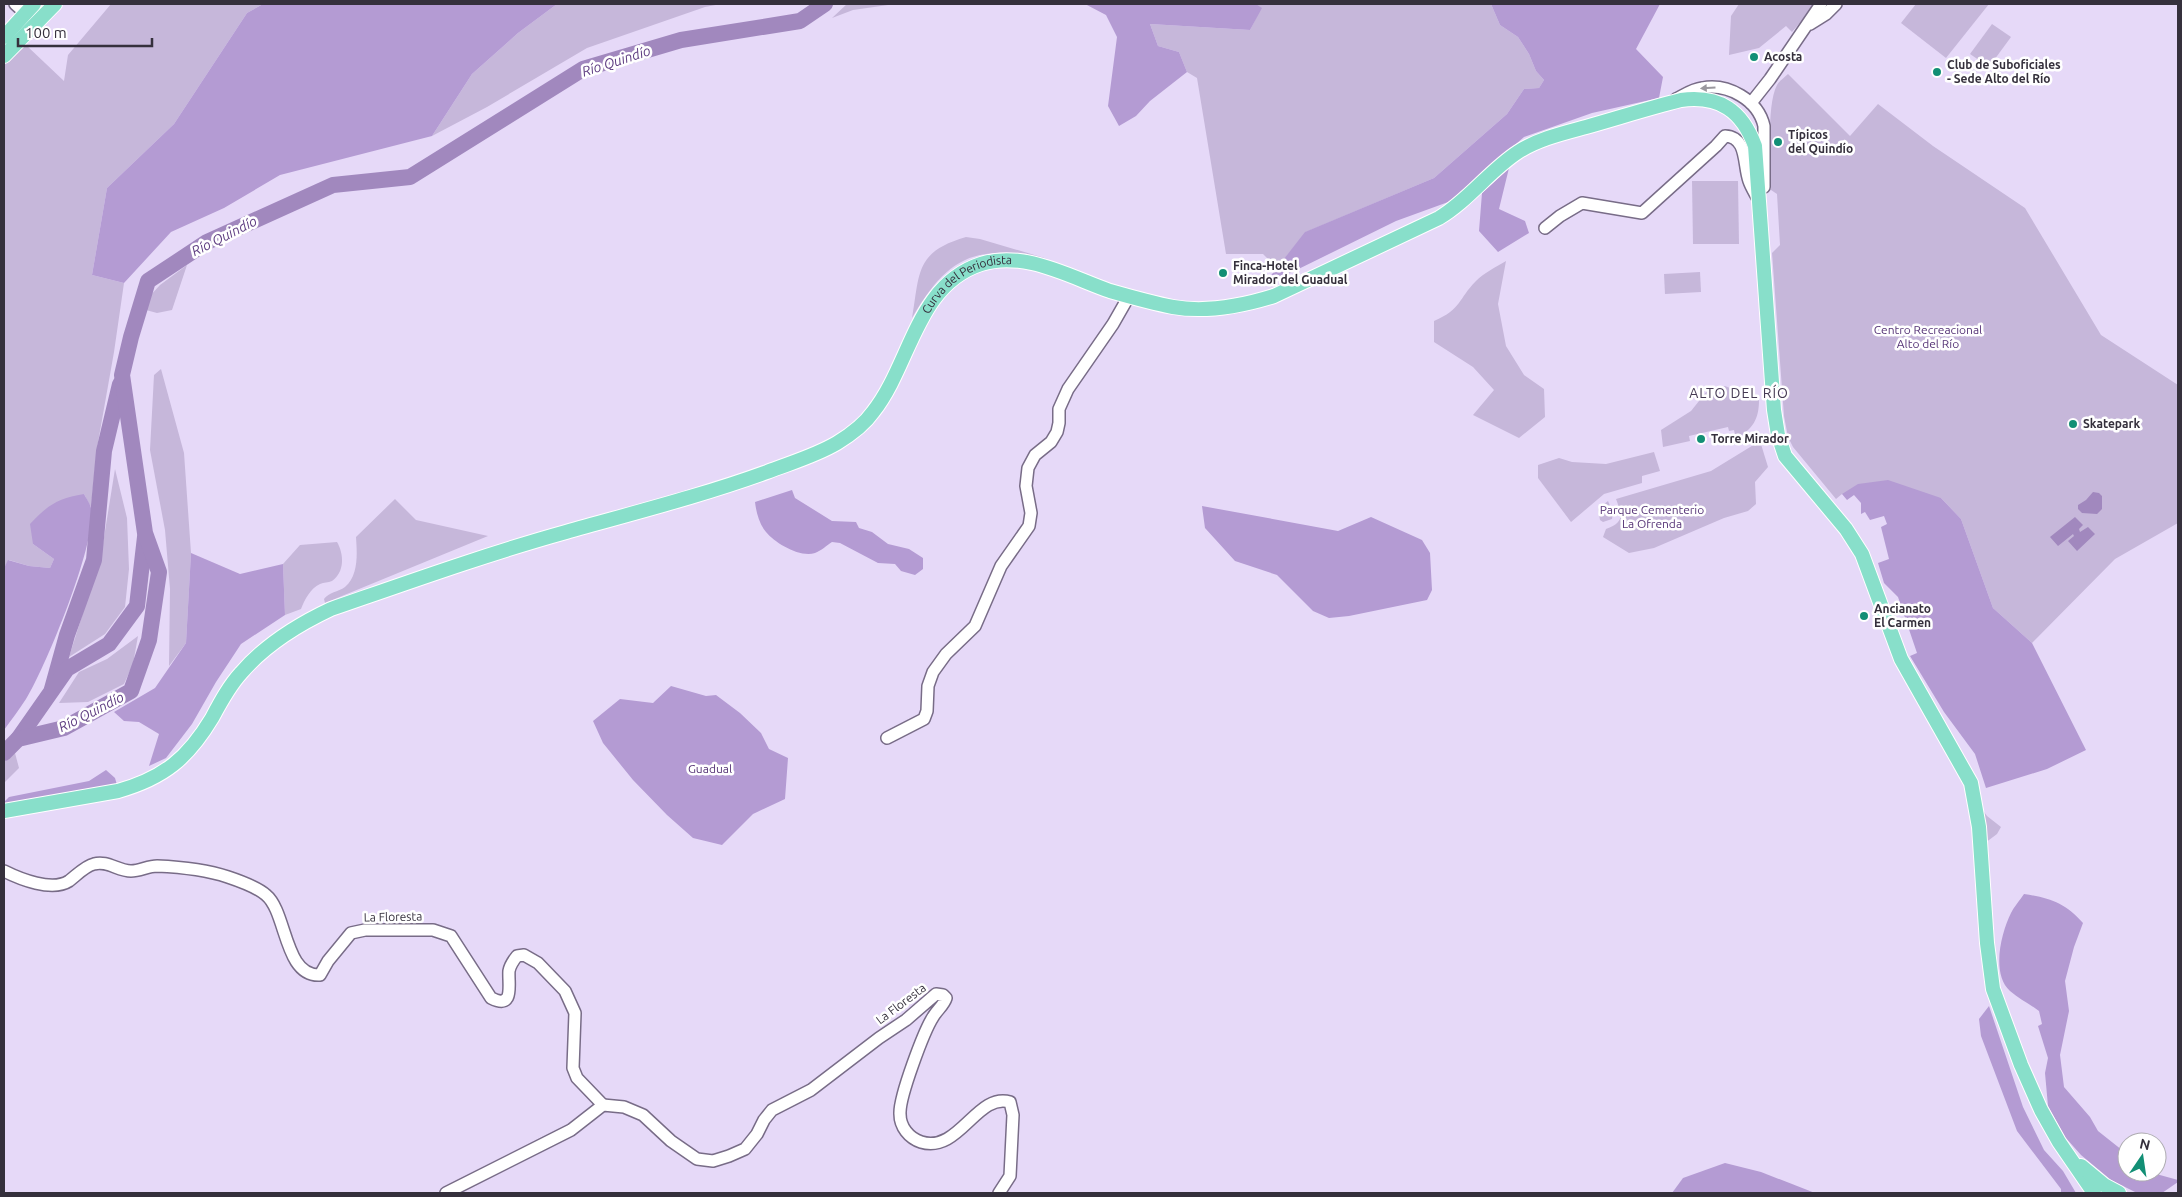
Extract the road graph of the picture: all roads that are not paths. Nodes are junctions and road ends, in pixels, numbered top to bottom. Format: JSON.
{"nodes":[{"id":1,"x":14,"y":4,"type":"edge"},
{"id":2,"x":55,"y":4,"type":"edge"},
{"id":3,"x":1821,"y":4,"type":"edge"},
{"id":4,"x":1836,"y":4,"type":"edge"},
{"id":5,"x":30,"y":8,"type":"edge"},
{"id":6,"x":1806,"y":26,"type":"junction"},
{"id":7,"x":4,"y":37,"type":"edge"},
{"id":8,"x":4,"y":56,"type":"edge"},
{"id":9,"x":1751,"y":103,"type":"junction"},
{"id":10,"x":1664,"y":104,"type":"junction"},
{"id":11,"x":1759,"y":200,"type":"junction"},
{"id":12,"x":1546,"y":228,"type":"dead end"},
{"id":13,"x":1763,"y":271,"type":"junction"},
{"id":14,"x":1129,"y":296,"type":"junction"},
{"id":15,"x":887,"y":738,"type":"dead end"},
{"id":16,"x":4,"y":811,"type":"edge"},
{"id":17,"x":4,"y":872,"type":"edge"},
{"id":18,"x":603,"y":1105,"type":"junction"},
{"id":19,"x":2072,"y":1159,"type":"junction"},
{"id":20,"x":446,"y":1193,"type":"edge"},
{"id":21,"x":999,"y":1193,"type":"edge"},
{"id":22,"x":2094,"y":1193,"type":"edge"},
{"id":23,"x":2118,"y":1193,"type":"edge"}],
"edges":[{"from":1,"to":5,"type":"street"},
{"from":2,"to":8,"type":"main road"},
{"from":3,"to":6,"type":"street"},
{"from":4,"to":6,"type":"street"},
{"from":5,"to":7,"type":"main road"},
{"from":6,"to":9,"type":"street"},
{"from":9,"to":10,"type":"street","one_way":true},
{"from":9,"to":13,"type":"street"},
{"from":10,"to":11,"type":"main road","name":"Curva del Periodista"},
{"from":10,"to":14,"type":"main road","name":"Curva del Periodista"},
{"from":11,"to":12,"type":"street"},
{"from":11,"to":13,"type":"main road","name":"Curva del Periodista"},
{"from":13,"to":19,"type":"main road","name":"Curva del Periodista"},
{"from":14,"to":15,"type":"street"},
{"from":14,"to":16,"type":"main road","name":"Curva del Periodista"},
{"from":17,"to":18,"type":"street","name":"La Floresta"},
{"from":18,"to":20,"type":"street"},
{"from":18,"to":21,"type":"street","name":"La Floresta"},
{"from":19,"to":22,"type":"main road"},
{"from":19,"to":23,"type":"main road"}]}
